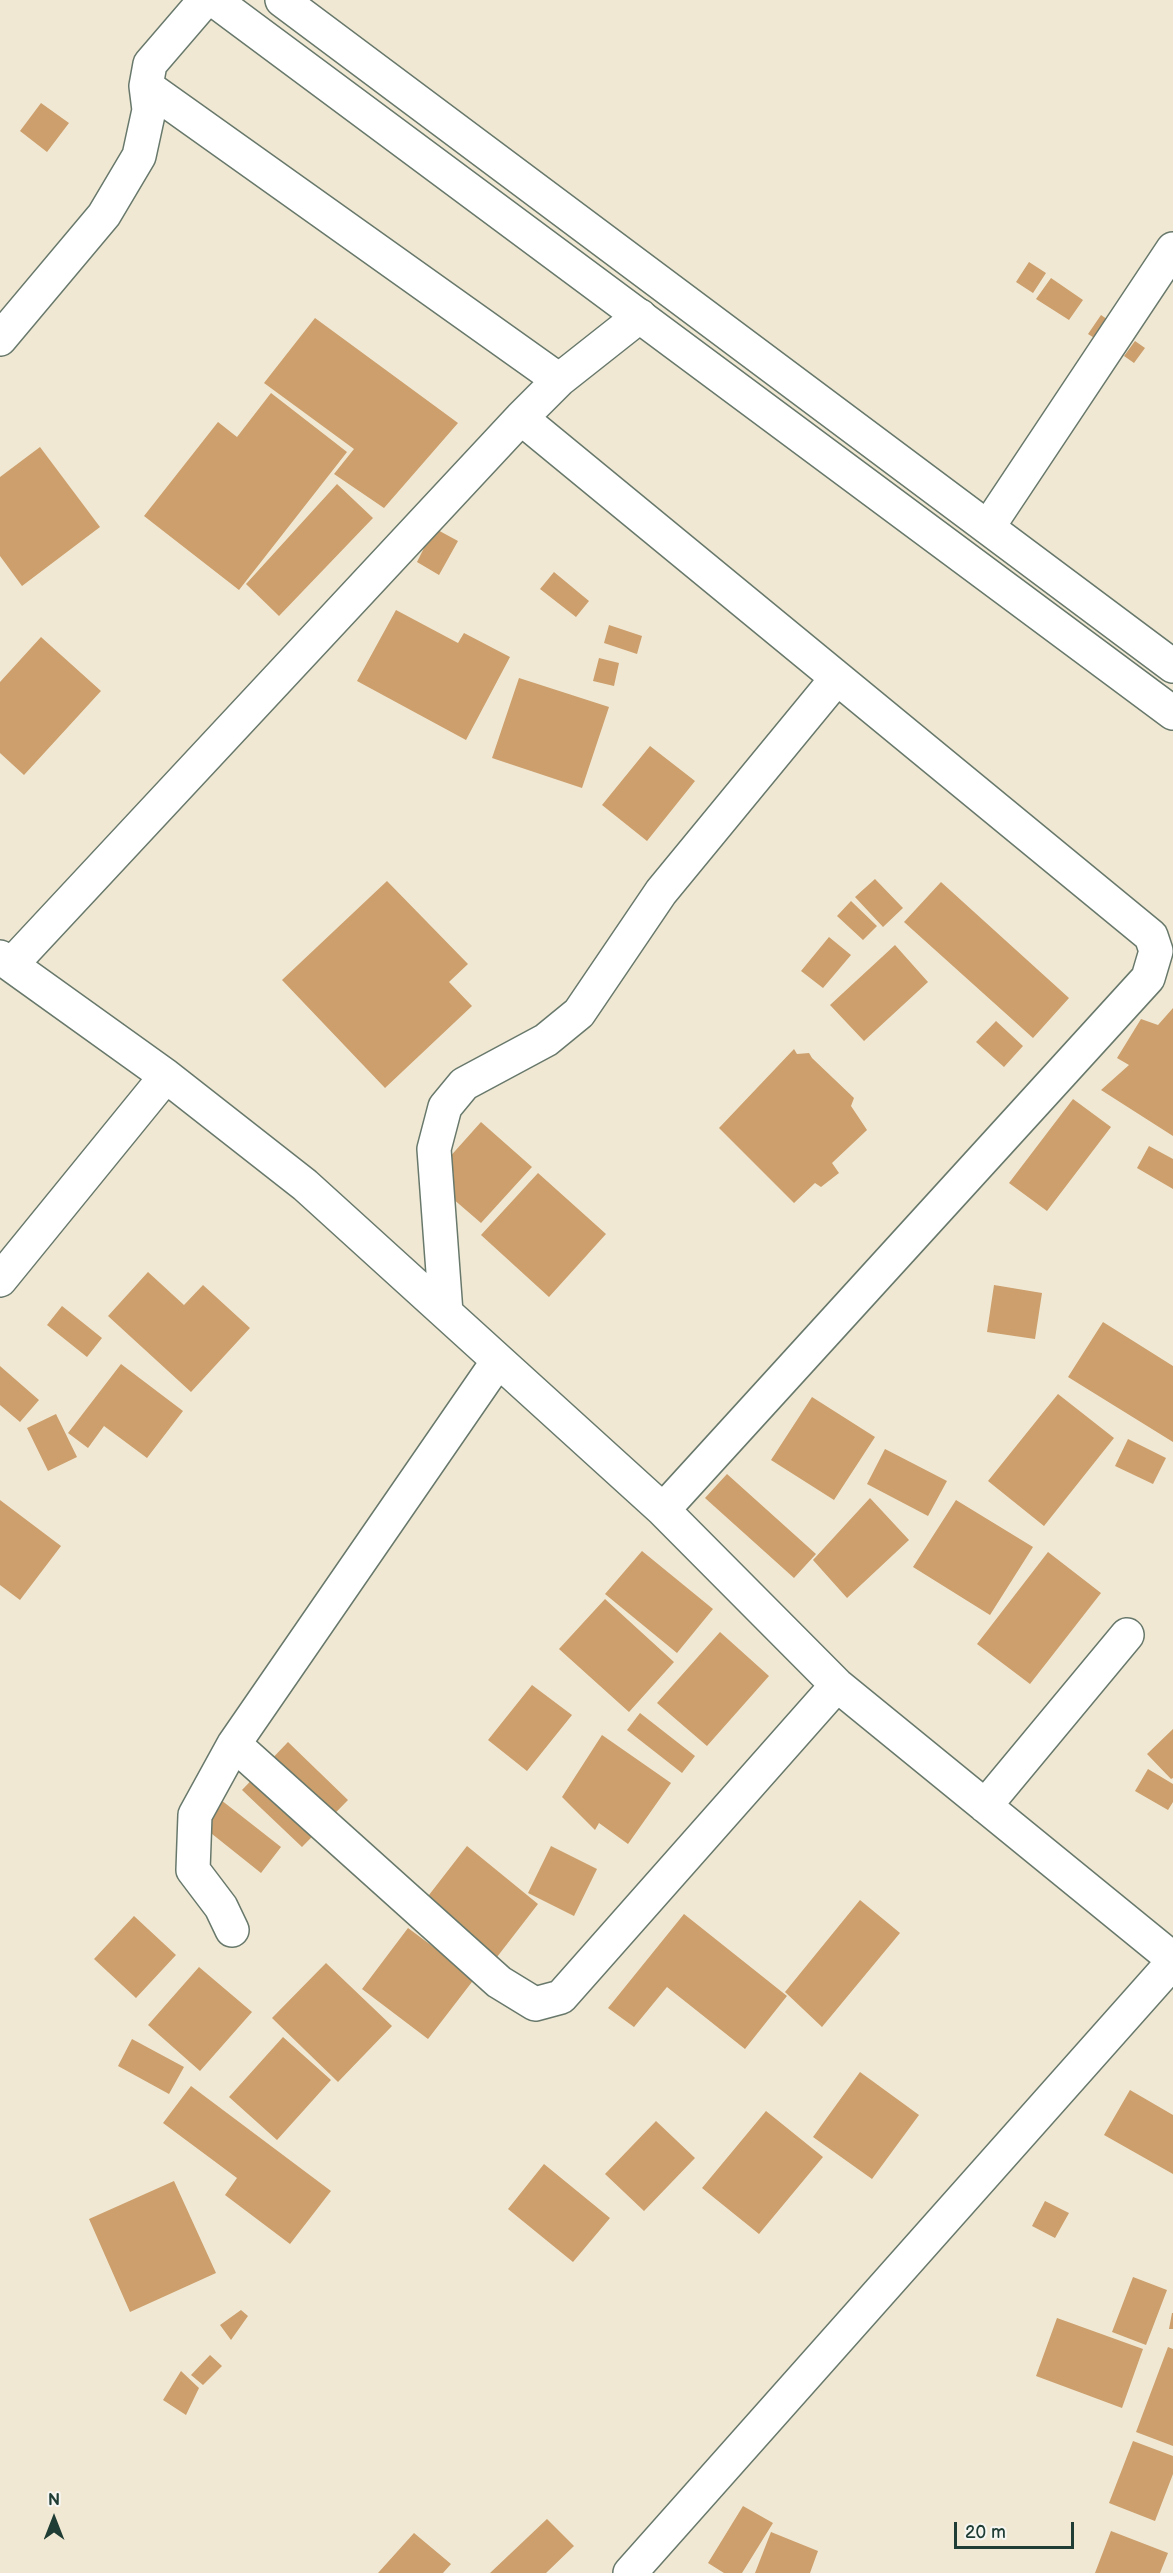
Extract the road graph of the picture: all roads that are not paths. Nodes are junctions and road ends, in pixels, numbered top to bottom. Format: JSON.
{"nodes":[{"id":1,"x":205,"y":0,"type":"edge"},
{"id":2,"x":214,"y":0,"type":"edge"},
{"id":3,"x":282,"y":0,"type":"edge"},
{"id":4,"x":146,"y":86,"type":"junction"},
{"id":5,"x":1173,"y":249,"type":"edge"},
{"id":6,"x":640,"y":316,"type":"junction"},
{"id":7,"x":0,"y":339,"type":"edge"},
{"id":8,"x":559,"y":380,"type":"junction"},
{"id":9,"x":521,"y":418,"type":"junction"},
{"id":10,"x":988,"y":527,"type":"junction"},
{"id":11,"x":1173,"y":666,"type":"edge"},
{"id":12,"x":837,"y":678,"type":"junction"},
{"id":13,"x":1173,"y":713,"type":"edge"},
{"id":14,"x":5,"y":961,"type":"edge"},
{"id":15,"x":166,"y":1076,"type":"junction"},
{"id":16,"x":0,"y":1280,"type":"edge"},
{"id":17,"x":446,"y":1313,"type":"junction"},
{"id":18,"x":498,"y":1361,"type":"junction"},
{"id":19,"x":663,"y":1510,"type":"junction"},
{"id":20,"x":1127,"y":1635,"type":"dead end"},
{"id":21,"x":837,"y":1685,"type":"junction"},
{"id":22,"x":234,"y":1744,"type":"junction"},
{"id":23,"x":985,"y":1806,"type":"junction"},
{"id":24,"x":232,"y":1930,"type":"dead end"},
{"id":25,"x":1173,"y":1961,"type":"edge"},
{"id":26,"x":630,"y":2573,"type":"edge"}],
"edges":[{"from":1,"to":4,"type":"street"},
{"from":2,"to":6,"type":"street"},
{"from":3,"to":10,"type":"street"},
{"from":4,"to":7,"type":"street"},
{"from":4,"to":8,"type":"street"},
{"from":5,"to":10,"type":"street"},
{"from":6,"to":8,"type":"street"},
{"from":6,"to":13,"type":"street"},
{"from":8,"to":9,"type":"street"},
{"from":9,"to":12,"type":"street"},
{"from":9,"to":14,"type":"street"},
{"from":10,"to":11,"type":"street"},
{"from":12,"to":17,"type":"street"},
{"from":12,"to":19,"type":"street"},
{"from":14,"to":15,"type":"street"},
{"from":15,"to":16,"type":"street"},
{"from":15,"to":17,"type":"street"},
{"from":17,"to":18,"type":"street"},
{"from":18,"to":19,"type":"street"},
{"from":18,"to":22,"type":"street"},
{"from":19,"to":21,"type":"street"},
{"from":20,"to":23,"type":"street"},
{"from":21,"to":22,"type":"street"},
{"from":21,"to":23,"type":"street"},
{"from":22,"to":24,"type":"street"},
{"from":23,"to":25,"type":"street"},
{"from":25,"to":26,"type":"street"}]}
